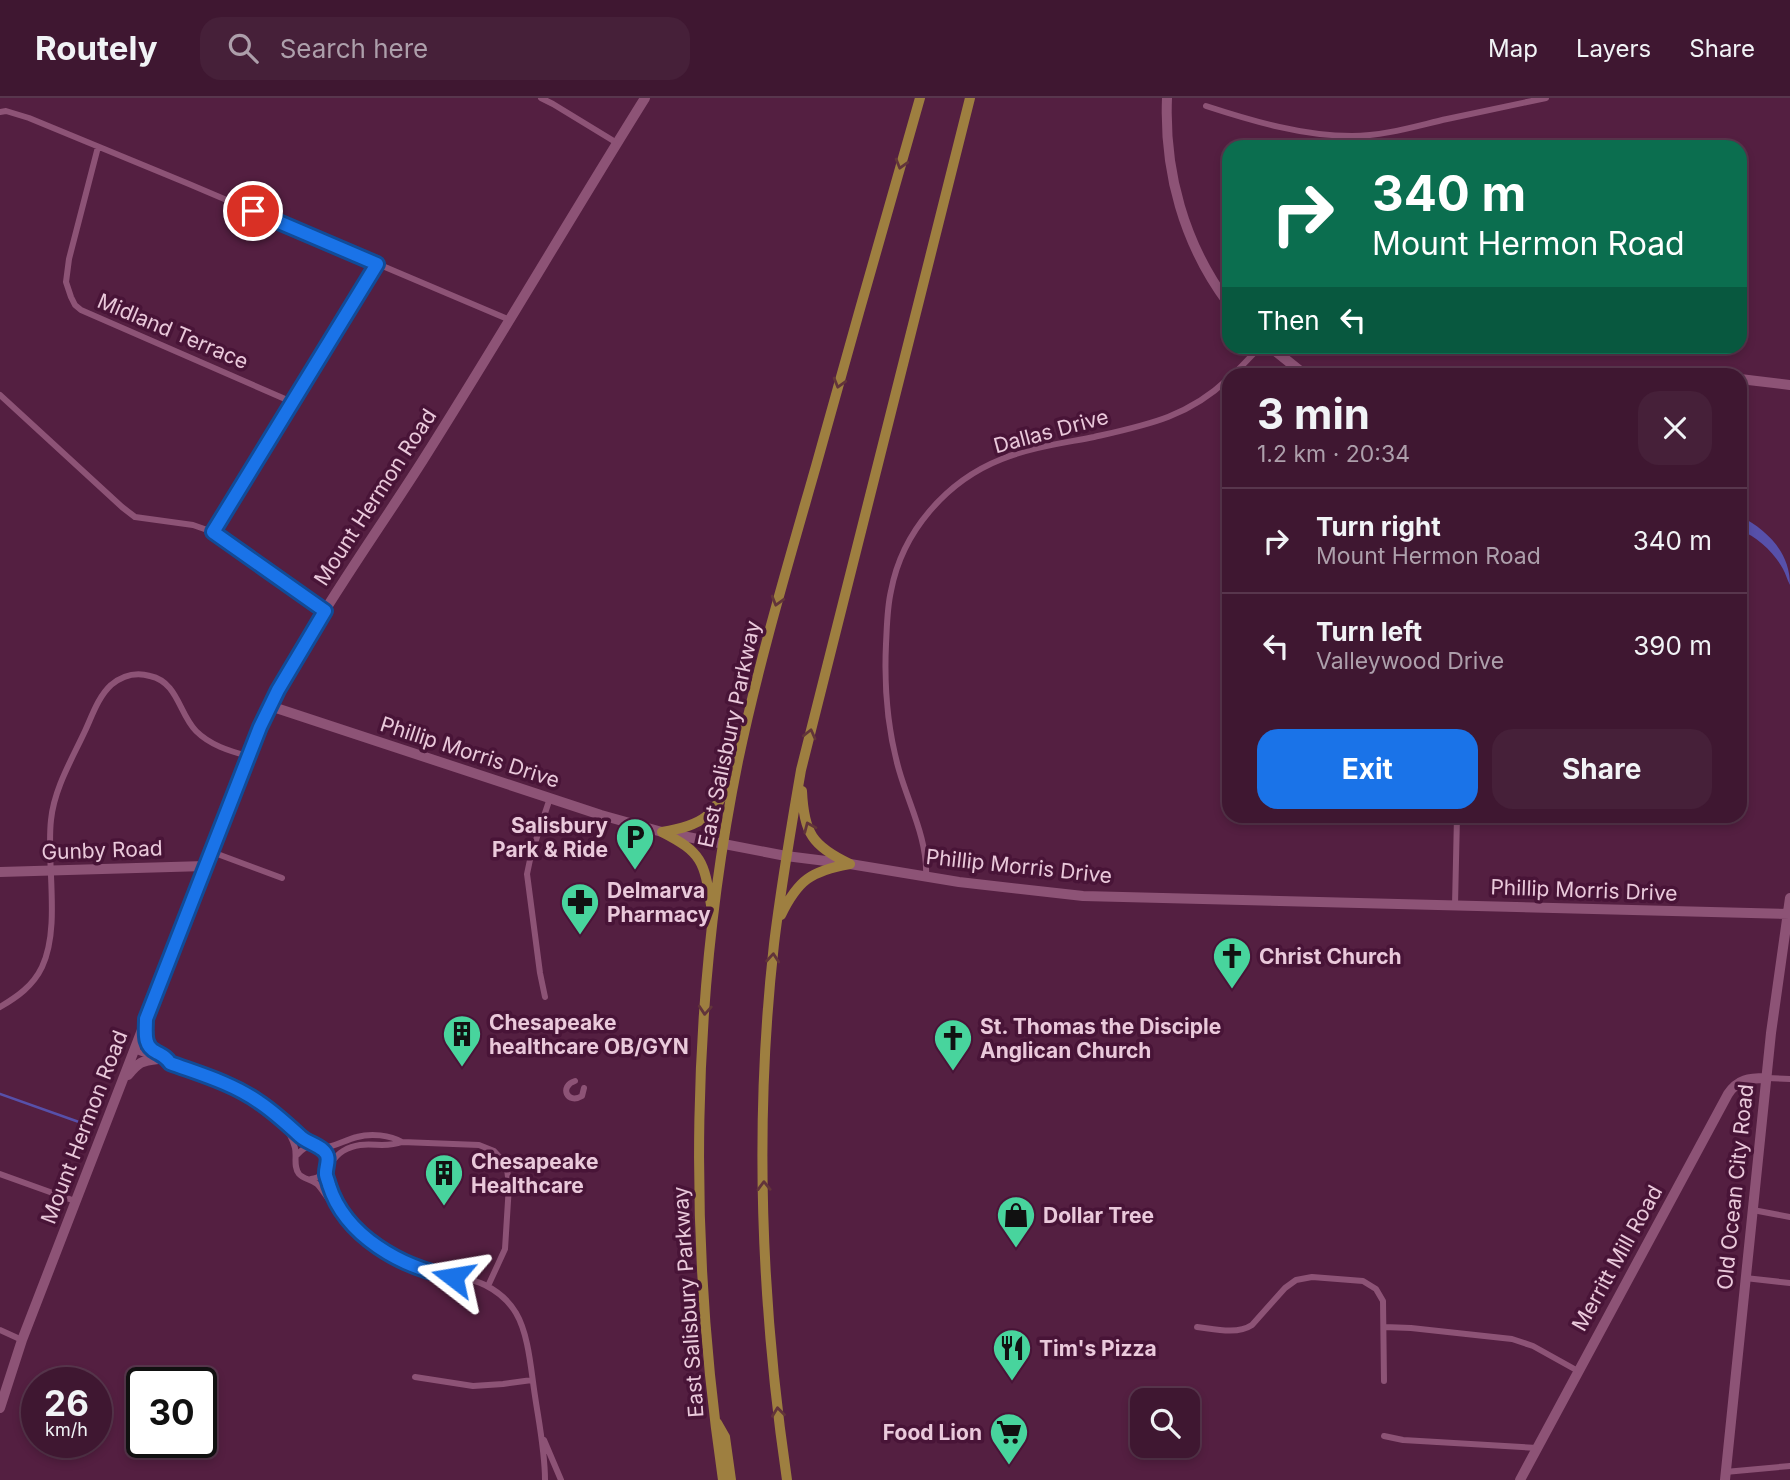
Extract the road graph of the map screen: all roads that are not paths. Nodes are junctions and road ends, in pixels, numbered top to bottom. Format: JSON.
{"nodes":[{"id":1,"x":541,"y":98,"type":"edge"},
{"id":2,"x":645,"y":98,"type":"edge"},
{"id":3,"x":920,"y":98,"type":"edge"},
{"id":4,"x":970,"y":98,"type":"edge"},
{"id":5,"x":1167,"y":98,"type":"edge"},
{"id":6,"x":1546,"y":98,"type":"edge"},
{"id":7,"x":1206,"y":106,"type":"dead end"},
{"id":8,"x":0,"y":112,"type":"edge"},
{"id":9,"x":617,"y":144,"type":"junction"},
{"id":10,"x":98,"y":147,"type":"junction"},
{"id":11,"x":377,"y":264,"type":"junction"},
{"id":12,"x":1222,"y":294,"type":"edge"},
{"id":13,"x":510,"y":320,"type":"junction"},
{"id":14,"x":1253,"y":354,"type":"edge"},
{"id":15,"x":1279,"y":354,"type":"edge"},
{"id":16,"x":1240,"y":368,"type":"edge"},
{"id":17,"x":1296,"y":368,"type":"edge"},
{"id":18,"x":1747,"y":380,"type":"edge"},
{"id":19,"x":1222,"y":384,"type":"edge"},
{"id":20,"x":1790,"y":385,"type":"edge"},
{"id":21,"x":0,"y":395,"type":"edge"},
{"id":22,"x":292,"y":402,"type":"junction"},
{"id":23,"x":213,"y":532,"type":"junction"},
{"id":24,"x":325,"y":611,"type":"junction"},
{"id":25,"x":270,"y":706,"type":"junction"},
{"id":26,"x":248,"y":756,"type":"junction"},
{"id":27,"x":738,"y":762,"type":"junction"},
{"id":28,"x":801,"y":771,"type":"junction"},
{"id":29,"x":550,"y":798,"type":"junction"},
{"id":30,"x":1457,"y":823,"type":"edge"},
{"id":31,"x":662,"y":832,"type":"junction"},
{"id":32,"x":724,"y":844,"type":"junction"},
{"id":33,"x":212,"y":852,"type":"junction"},
{"id":34,"x":786,"y":856,"type":"junction"},
{"id":35,"x":850,"y":864,"type":"junction"},
{"id":36,"x":205,"y":866,"type":"junction"},
{"id":37,"x":52,"y":871,"type":"junction"},
{"id":38,"x":0,"y":872,"type":"edge"},
{"id":39,"x":926,"y":877,"type":"junction"},
{"id":40,"x":282,"y":878,"type":"dead end"},
{"id":41,"x":1790,"y":898,"type":"edge"},
{"id":42,"x":1455,"y":905,"type":"junction"},
{"id":43,"x":1789,"y":914,"type":"edge"},
{"id":44,"x":713,"y":919,"type":"junction"},
{"id":45,"x":777,"y":924,"type":"junction"},
{"id":46,"x":545,"y":997,"type":"dead end"},
{"id":47,"x":0,"y":1006,"type":"edge"},
{"id":48,"x":146,"y":1019,"type":"junction"},
{"id":49,"x":134,"y":1050,"type":"junction"},
{"id":50,"x":158,"y":1059,"type":"junction"},
{"id":51,"x":170,"y":1063,"type":"junction"},
{"id":52,"x":1766,"y":1078,"type":"junction"},
{"id":53,"x":1790,"y":1079,"type":"edge"},
{"id":54,"x":575,"y":1081,"type":"dead end"},
{"id":55,"x":121,"y":1084,"type":"junction"},
{"id":56,"x":584,"y":1088,"type":"dead end"},
{"id":57,"x":281,"y":1120,"type":"junction"},
{"id":58,"x":402,"y":1142,"type":"junction"},
{"id":59,"x":317,"y":1147,"type":"junction"},
{"id":60,"x":297,"y":1156,"type":"junction"},
{"id":61,"x":326,"y":1169,"type":"junction"},
{"id":62,"x":0,"y":1174,"type":"edge"},
{"id":63,"x":311,"y":1179,"type":"junction"},
{"id":64,"x":75,"y":1201,"type":"junction"},
{"id":65,"x":340,"y":1210,"type":"junction"},
{"id":66,"x":1752,"y":1210,"type":"junction"},
{"id":67,"x":1790,"y":1217,"type":"edge"},
{"id":68,"x":1745,"y":1278,"type":"junction"},
{"id":69,"x":1790,"y":1283,"type":"edge"},
{"id":70,"x":488,"y":1286,"type":"junction"},
{"id":71,"x":1197,"y":1327,"type":"dead end"},
{"id":72,"x":1384,"y":1327,"type":"junction"},
{"id":73,"x":0,"y":1330,"type":"edge"},
{"id":74,"x":22,"y":1340,"type":"junction"},
{"id":75,"x":1578,"y":1371,"type":"junction"},
{"id":76,"x":415,"y":1377,"type":"dead end"},
{"id":77,"x":532,"y":1380,"type":"junction"},
{"id":78,"x":1384,"y":1381,"type":"dead end"},
{"id":79,"x":0,"y":1408,"type":"edge"},
{"id":80,"x":714,"y":1417,"type":"junction"},
{"id":81,"x":540,"y":1431,"type":"junction"},
{"id":82,"x":1384,"y":1436,"type":"dead end"},
{"id":83,"x":1537,"y":1448,"type":"junction"},
{"id":84,"x":1790,"y":1466,"type":"edge"},
{"id":85,"x":1725,"y":1476,"type":"edge"},
{"id":86,"x":545,"y":1480,"type":"edge"},
{"id":87,"x":561,"y":1480,"type":"edge"},
{"id":88,"x":723,"y":1480,"type":"edge"},
{"id":89,"x":731,"y":1480,"type":"edge"},
{"id":90,"x":787,"y":1480,"type":"edge"},
{"id":91,"x":1520,"y":1480,"type":"edge"}],
"edges":[{"from":1,"to":9,"type":"street"},
{"from":2,"to":9,"type":"main road","name":"Mount Hermon Road"},
{"from":3,"to":27,"type":"main road","name":"East Salisbury Parkway","one_way":true},
{"from":28,"to":4,"type":"main road","one_way":true},
{"from":5,"to":12,"type":"main road"},
{"from":6,"to":7,"type":"street"},
{"from":8,"to":10,"type":"street"},
{"from":9,"to":13,"type":"main road","name":"Mount Hermon Road"},
{"from":10,"to":11,"type":"street"},
{"from":10,"to":22,"type":"street","name":"Midland Terrace"},
{"from":11,"to":13,"type":"street"},
{"from":11,"to":22,"type":"street"},
{"from":13,"to":24,"type":"main road","name":"Mount Hermon Road"},
{"from":14,"to":16,"type":"street"},
{"from":15,"to":17,"type":"main road"},
{"from":18,"to":20,"type":"main road"},
{"from":19,"to":39,"type":"street","name":"Dallas Drive"},
{"from":21,"to":23,"type":"street"},
{"from":22,"to":23,"type":"street"},
{"from":23,"to":24,"type":"street"},
{"from":24,"to":25,"type":"main road","name":"Mount Hermon Road"},
{"from":25,"to":26,"type":"main road","name":"Mount Hermon Road"},
{"from":25,"to":29,"type":"main road","name":"Phillip Morris Drive"},
{"from":26,"to":33,"type":"main road","name":"Mount Hermon Road"},
{"from":26,"to":37,"type":"street"},
{"from":27,"to":31,"type":"main road"},
{"from":27,"to":32,"type":"main road","name":"East Salisbury Parkway"},
{"from":28,"to":34,"type":"main road"},
{"from":35,"to":28,"type":"main road","one_way":true},
{"from":29,"to":31,"type":"main road","name":"Phillip Morris Drive"},
{"from":29,"to":46,"type":"street"},
{"from":30,"to":42,"type":"street"},
{"from":31,"to":32,"type":"main road","name":"Phillip Morris Drive"},
{"from":31,"to":44,"type":"main road"},
{"from":32,"to":34,"type":"main road","name":"Phillip Morris Drive"},
{"from":32,"to":44,"type":"main road","name":"East Salisbury Parkway"},
{"from":33,"to":36,"type":"main road","name":"Mount Hermon Road"},
{"from":33,"to":40,"type":"street"},
{"from":34,"to":35,"type":"main road","name":"Phillip Morris Drive"},
{"from":34,"to":45,"type":"main road"},
{"from":35,"to":39,"type":"main road","name":"Phillip Morris Drive"},
{"from":35,"to":45,"type":"main road"},
{"from":36,"to":37,"type":"main road","name":"Gunby Road"},
{"from":36,"to":48,"type":"main road","name":"Mount Hermon Road"},
{"from":37,"to":38,"type":"main road","name":"Gunby Road"},
{"from":37,"to":47,"type":"street"},
{"from":39,"to":42,"type":"main road","name":"Phillip Morris Drive"},
{"from":41,"to":43,"type":"main road","name":"Old Ocean City Road"},
{"from":42,"to":43,"type":"main road","name":"Phillip Morris Drive"},
{"from":43,"to":52,"type":"main road","name":"Old Ocean City Road"},
{"from":44,"to":80,"type":"main road","name":"East Salisbury Parkway","one_way":true},
{"from":90,"to":45,"type":"main road","one_way":true},
{"from":48,"to":49,"type":"main road","name":"Mount Hermon Road"},
{"from":48,"to":51,"type":"main road"},
{"from":49,"to":50,"type":"street"},
{"from":49,"to":55,"type":"main road","name":"Mount Hermon Road"},
{"from":50,"to":51,"type":"street"},
{"from":50,"to":55,"type":"main road"},
{"from":51,"to":57,"type":"street"},
{"from":52,"to":53,"type":"street"},
{"from":52,"to":66,"type":"main road","name":"Old Ocean City Road"},
{"from":52,"to":75,"type":"main road","name":"Merritt Mill Road"},
{"from":54,"to":56,"type":"street"},
{"from":55,"to":64,"type":"main road","name":"Mount Hermon Road"},
{"from":57,"to":59,"type":"street"},
{"from":57,"to":60,"type":"street"},
{"from":58,"to":59,"type":"street"},
{"from":58,"to":61,"type":"street"},
{"from":58,"to":70,"type":"street"},
{"from":59,"to":60,"type":"street"},
{"from":59,"to":61,"type":"street"},
{"from":60,"to":63,"type":"street"},
{"from":61,"to":63,"type":"street"},
{"from":61,"to":65,"type":"street"},
{"from":62,"to":64,"type":"street"},
{"from":63,"to":65,"type":"street"},
{"from":64,"to":74,"type":"main road","name":"Mount Hermon Road"},
{"from":65,"to":70,"type":"street"},
{"from":66,"to":67,"type":"street"},
{"from":66,"to":68,"type":"main road","name":"Old Ocean City Road"},
{"from":68,"to":69,"type":"street"},
{"from":68,"to":85,"type":"main road","name":"Old Ocean City Road"},
{"from":70,"to":77,"type":"street"},
{"from":71,"to":72,"type":"street"},
{"from":72,"to":75,"type":"street"},
{"from":72,"to":78,"type":"street"},
{"from":73,"to":74,"type":"street"},
{"from":74,"to":79,"type":"main road","name":"Mount Hermon Road"},
{"from":75,"to":83,"type":"main road","name":"Merritt Mill Road"},
{"from":76,"to":77,"type":"street"},
{"from":77,"to":81,"type":"street"},
{"from":80,"to":88,"type":"main road","name":"East Salisbury Parkway"},
{"from":80,"to":89,"type":"main road"},
{"from":81,"to":86,"type":"street"},
{"from":81,"to":87,"type":"street"},
{"from":82,"to":83,"type":"street"},
{"from":83,"to":91,"type":"main road","name":"Merritt Mill Road"},
{"from":84,"to":85,"type":"street"}]}
